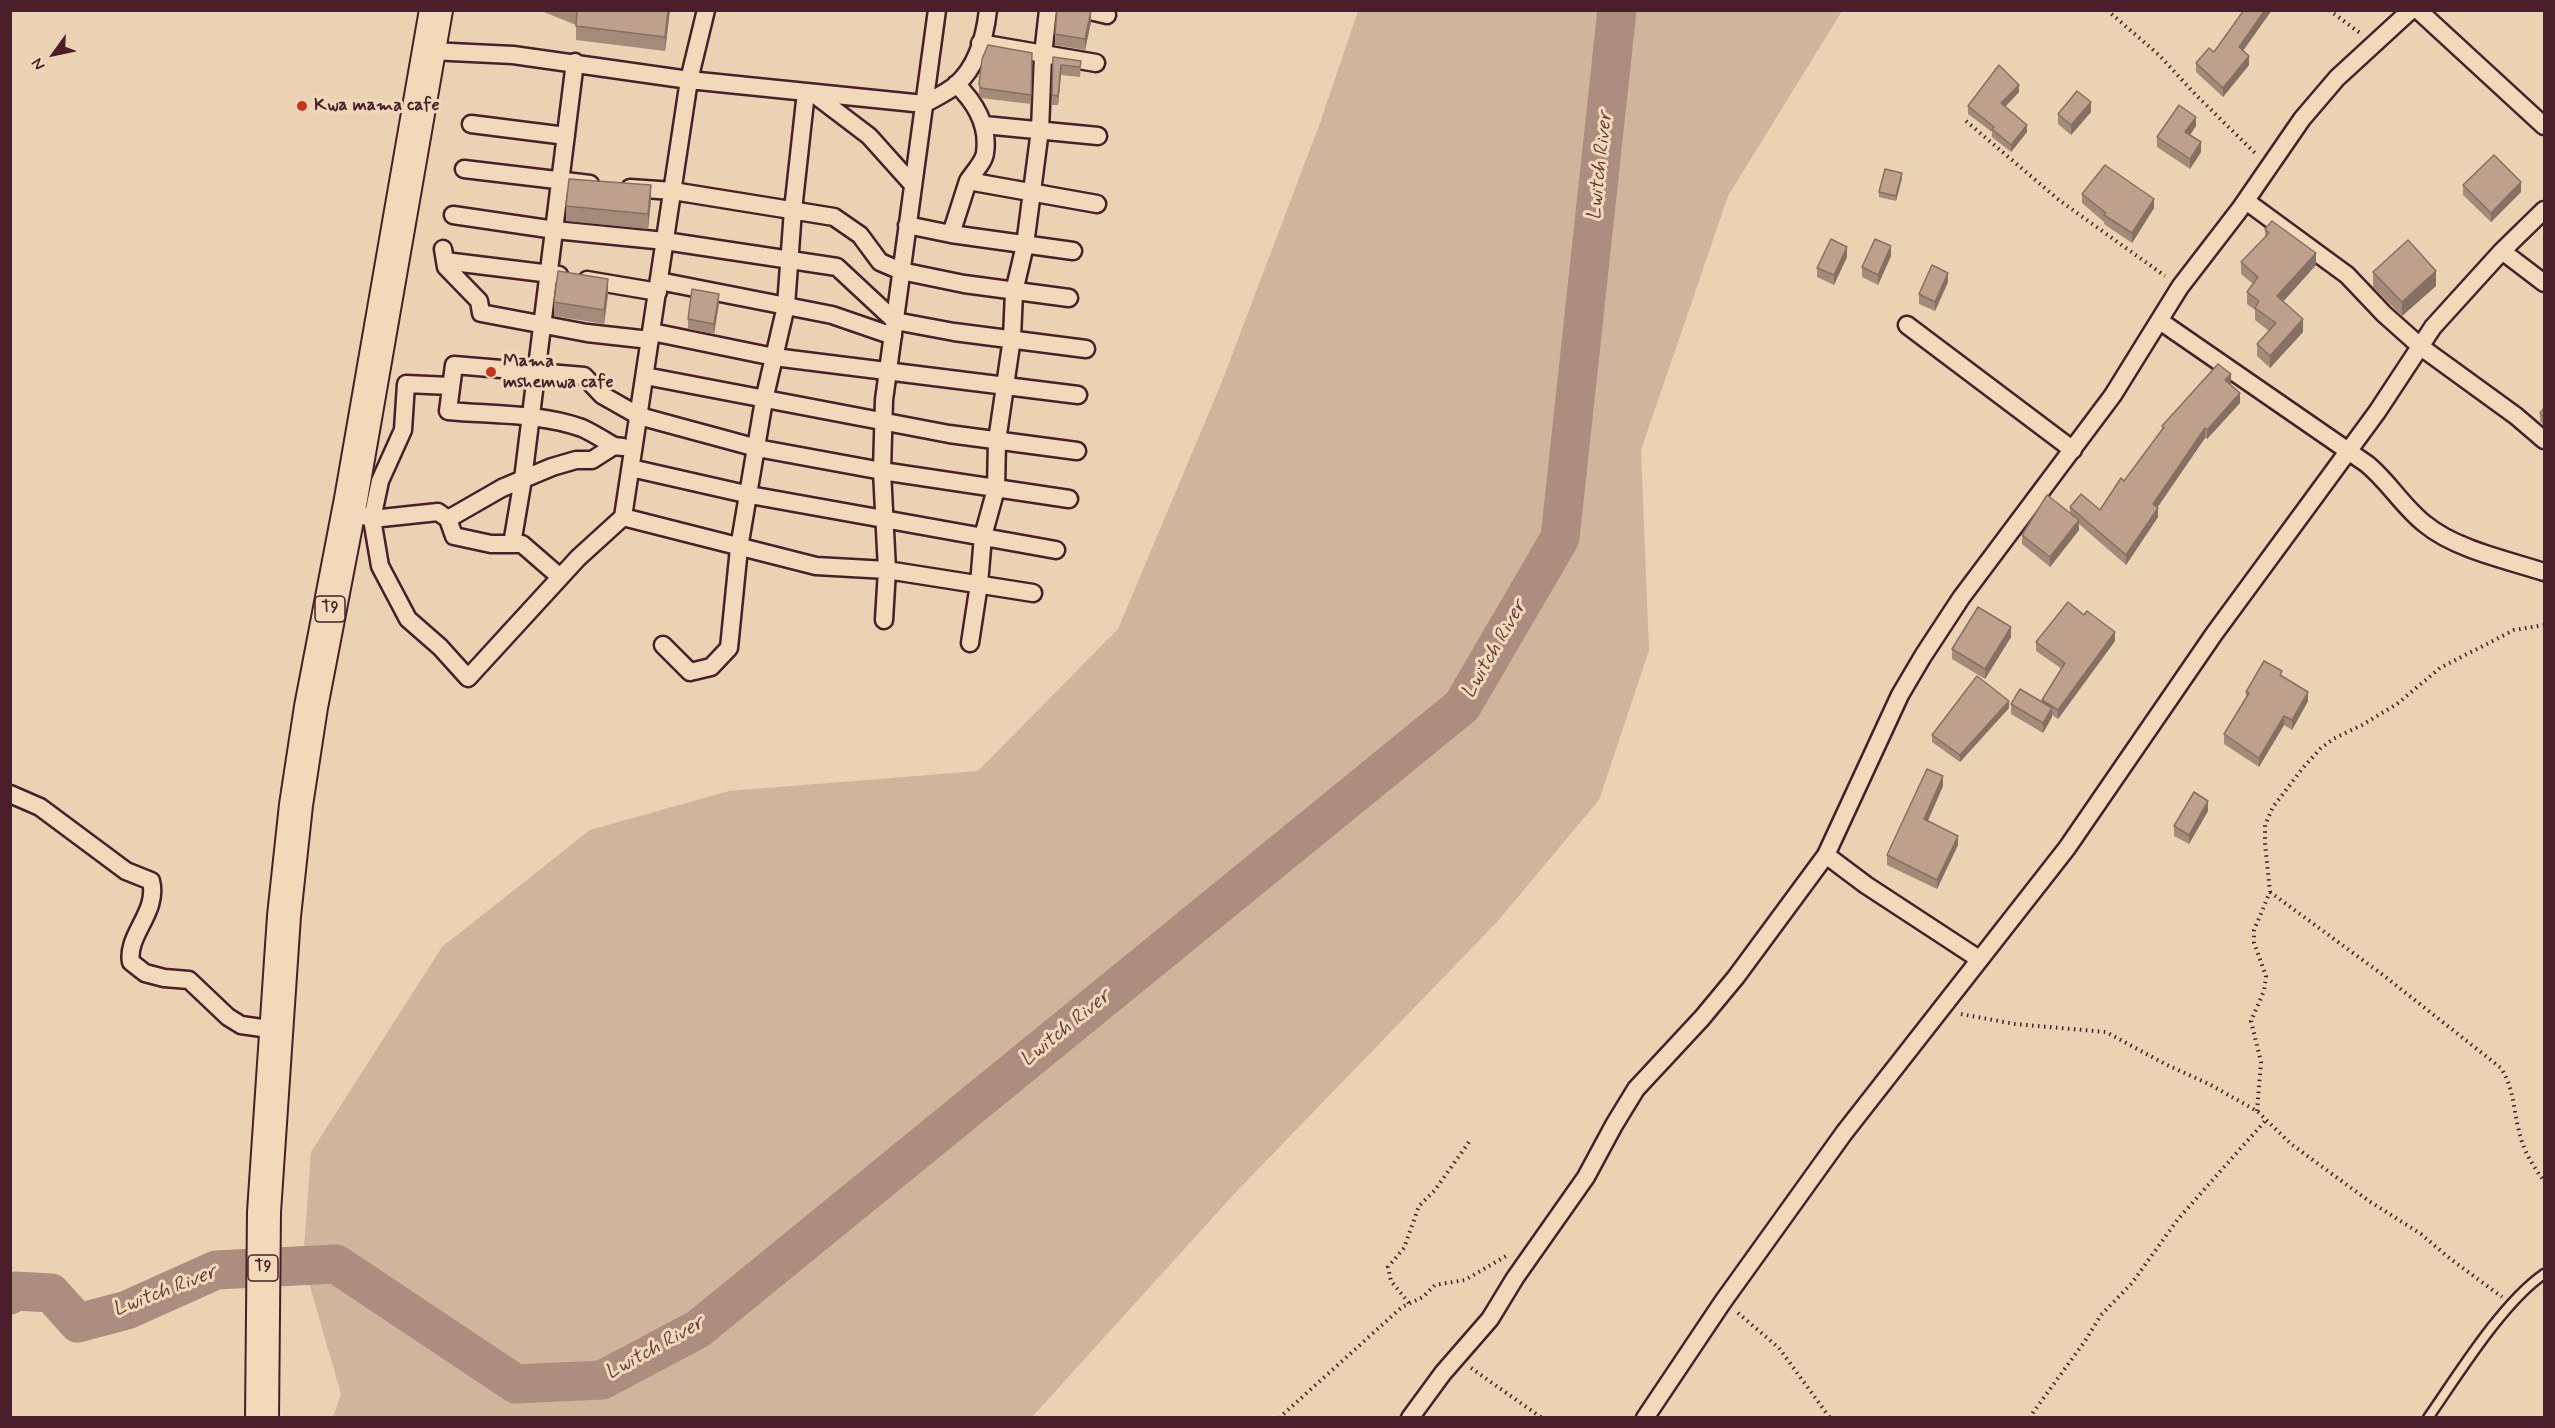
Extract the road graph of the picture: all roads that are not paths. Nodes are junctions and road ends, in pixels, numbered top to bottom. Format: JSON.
{"nodes":[{"id":1,"x":436,"y":10,"type":"edge"},
{"id":2,"x":706,"y":10,"type":"edge"},
{"id":3,"x":937,"y":10,"type":"edge"},
{"id":4,"x":988,"y":10,"type":"edge"},
{"id":5,"x":1048,"y":10,"type":"edge"},
{"id":6,"x":1086,"y":10,"type":"edge"},
{"id":7,"x":2411,"y":10,"type":"edge"},
{"id":8,"x":2418,"y":10,"type":"edge"},
{"id":9,"x":1107,"y":15,"type":"dead end"},
{"id":10,"x":980,"y":43,"type":"junction"},
{"id":11,"x":430,"y":51,"type":"junction"},
{"id":12,"x":1043,"y":55,"type":"junction"},
{"id":13,"x":575,"y":62,"type":"junction"},
{"id":14,"x":1096,"y":63,"type":"dead end"},
{"id":15,"x":689,"y":80,"type":"junction"},
{"id":16,"x":956,"y":84,"type":"junction"},
{"id":17,"x":809,"y":92,"type":"junction"},
{"id":18,"x":924,"y":104,"type":"junction"},
{"id":19,"x":471,"y":124,"type":"dead end"},
{"id":20,"x":984,"y":125,"type":"junction"},
{"id":21,"x":2544,"y":126,"type":"edge"},
{"id":22,"x":1040,"y":129,"type":"junction"},
{"id":23,"x":566,"y":135,"type":"junction"},
{"id":24,"x":1098,"y":136,"type":"dead end"},
{"id":25,"x":464,"y":169,"type":"dead end"},
{"id":26,"x":968,"y":181,"type":"junction"},
{"id":27,"x":560,"y":182,"type":"junction"},
{"id":28,"x":913,"y":185,"type":"junction"},
{"id":29,"x":673,"y":191,"type":"junction"},
{"id":30,"x":1031,"y":194,"type":"junction"},
{"id":31,"x":2246,"y":201,"type":"junction"},
{"id":32,"x":1098,"y":204,"type":"dead end"},
{"id":33,"x":793,"y":210,"type":"junction"},
{"id":34,"x":2544,"y":210,"type":"edge"},
{"id":35,"x":453,"y":215,"type":"dead end"},
{"id":36,"x":908,"y":225,"type":"junction"},
{"id":37,"x":555,"y":230,"type":"junction"},
{"id":38,"x":951,"y":234,"type":"junction"},
{"id":39,"x":665,"y":242,"type":"junction"},
{"id":40,"x":1025,"y":245,"type":"junction"},
{"id":41,"x":1074,"y":250,"type":"dead end"},
{"id":42,"x":2502,"y":251,"type":"junction"},
{"id":43,"x":789,"y":260,"type":"junction"},
{"id":44,"x":901,"y":271,"type":"junction"},
{"id":45,"x":550,"y":273,"type":"junction"},
{"id":46,"x":2544,"y":283,"type":"edge"},
{"id":47,"x":658,"y":286,"type":"junction"},
{"id":48,"x":1014,"y":292,"type":"junction"},
{"id":49,"x":1069,"y":298,"type":"dead end"},
{"id":50,"x":786,"y":306,"type":"junction"},
{"id":51,"x":2160,"y":321,"type":"junction"},
{"id":52,"x":541,"y":325,"type":"junction"},
{"id":53,"x":1907,"y":325,"type":"dead end"},
{"id":54,"x":894,"y":329,"type":"junction"},
{"id":55,"x":651,"y":336,"type":"junction"},
{"id":56,"x":1012,"y":338,"type":"junction"},
{"id":57,"x":2421,"y":346,"type":"junction"},
{"id":58,"x":1086,"y":349,"type":"dead end"},
{"id":59,"x":774,"y":357,"type":"junction"},
{"id":60,"x":536,"y":370,"type":"junction"},
{"id":61,"x":887,"y":372,"type":"junction"},
{"id":62,"x":645,"y":376,"type":"junction"},
{"id":63,"x":450,"y":386,"type":"junction"},
{"id":64,"x":1006,"y":386,"type":"junction"},
{"id":65,"x":1078,"y":395,"type":"dead end"},
{"id":66,"x":764,"y":400,"type":"junction"},
{"id":67,"x":639,"y":416,"type":"junction"},
{"id":68,"x":531,"y":418,"type":"junction"},
{"id":69,"x":882,"y":421,"type":"junction"},
{"id":70,"x":2544,"y":440,"type":"edge"},
{"id":71,"x":997,"y":441,"type":"junction"},
{"id":72,"x":614,"y":446,"type":"junction"},
{"id":73,"x":633,"y":448,"type":"junction"},
{"id":74,"x":757,"y":448,"type":"junction"},
{"id":75,"x":2073,"y":450,"type":"junction"},
{"id":76,"x":1077,"y":451,"type":"dead end"},
{"id":77,"x":2348,"y":451,"type":"junction"},
{"id":78,"x":631,"y":468,"type":"junction"},
{"id":79,"x":882,"y":471,"type":"junction"},
{"id":80,"x":523,"y":479,"type":"junction"},
{"id":81,"x":996,"y":489,"type":"junction"},
{"id":82,"x":750,"y":495,"type":"junction"},
{"id":83,"x":1069,"y":499,"type":"dead end"},
{"id":84,"x":360,"y":515,"type":"junction"},
{"id":85,"x":623,"y":517,"type":"junction"},
{"id":86,"x":448,"y":519,"type":"junction"},
{"id":87,"x":885,"y":519,"type":"junction"},
{"id":88,"x":983,"y":536,"type":"junction"},
{"id":89,"x":512,"y":544,"type":"junction"},
{"id":90,"x":740,"y":548,"type":"junction"},
{"id":91,"x":1056,"y":550,"type":"dead end"},
{"id":92,"x":887,"y":570,"type":"junction"},
{"id":93,"x":2544,"y":572,"type":"edge"},
{"id":94,"x":560,"y":577,"type":"junction"},
{"id":95,"x":979,"y":584,"type":"junction"},
{"id":96,"x":1033,"y":593,"type":"dead end"},
{"id":97,"x":884,"y":620,"type":"dead end"},
{"id":98,"x":970,"y":643,"type":"dead end"},
{"id":99,"x":663,"y":645,"type":"dead end"},
{"id":100,"x":10,"y":794,"type":"edge"},
{"id":101,"x":1827,"y":855,"type":"junction"},
{"id":102,"x":1978,"y":959,"type":"junction"},
{"id":103,"x":276,"y":1030,"type":"junction"},
{"id":104,"x":2544,"y":1274,"type":"edge"},
{"id":105,"x":262,"y":1411,"type":"edge"},
{"id":106,"x":1410,"y":1418,"type":"edge"},
{"id":107,"x":1645,"y":1418,"type":"edge"},
{"id":108,"x":2428,"y":1418,"type":"edge"}],
"edges":[{"from":1,"to":11,"type":"highway","number":"T9"},
{"from":2,"to":15,"type":"street"},
{"from":3,"to":18,"type":"street"},
{"from":4,"to":10,"type":"street"},
{"from":5,"to":12,"type":"street"},
{"from":6,"to":9,"type":"street"},
{"from":7,"to":31,"type":"street"},
{"from":8,"to":21,"type":"street"},
{"from":10,"to":12,"type":"street"},
{"from":10,"to":16,"type":"street"},
{"from":11,"to":13,"type":"street"},
{"from":11,"to":84,"type":"highway","number":"T9"},
{"from":12,"to":14,"type":"street"},
{"from":12,"to":22,"type":"street"},
{"from":13,"to":15,"type":"street"},
{"from":13,"to":23,"type":"street"},
{"from":15,"to":17,"type":"street"},
{"from":15,"to":29,"type":"street"},
{"from":16,"to":18,"type":"street"},
{"from":16,"to":20,"type":"street"},
{"from":17,"to":18,"type":"street"},
{"from":17,"to":28,"type":"street"},
{"from":17,"to":33,"type":"street"},
{"from":18,"to":28,"type":"street"},
{"from":19,"to":23,"type":"street"},
{"from":20,"to":22,"type":"street"},
{"from":20,"to":26,"type":"street"},
{"from":22,"to":24,"type":"street"},
{"from":22,"to":30,"type":"street"},
{"from":23,"to":27,"type":"street"},
{"from":25,"to":27,"type":"street"},
{"from":26,"to":30,"type":"street"},
{"from":26,"to":38,"type":"street"},
{"from":27,"to":29,"type":"street"},
{"from":27,"to":37,"type":"street"},
{"from":28,"to":36,"type":"street"},
{"from":29,"to":33,"type":"street"},
{"from":29,"to":39,"type":"street"},
{"from":30,"to":32,"type":"street"},
{"from":30,"to":40,"type":"street"},
{"from":31,"to":51,"type":"street"},
{"from":31,"to":57,"type":"street"},
{"from":33,"to":43,"type":"street"},
{"from":33,"to":44,"type":"street"},
{"from":34,"to":42,"type":"street"},
{"from":35,"to":37,"type":"street"},
{"from":36,"to":38,"type":"street"},
{"from":36,"to":44,"type":"street"},
{"from":37,"to":39,"type":"street"},
{"from":37,"to":45,"type":"street"},
{"from":38,"to":40,"type":"street"},
{"from":39,"to":43,"type":"street"},
{"from":39,"to":47,"type":"street"},
{"from":40,"to":41,"type":"street"},
{"from":40,"to":48,"type":"street"},
{"from":42,"to":46,"type":"street"},
{"from":42,"to":57,"type":"street"},
{"from":43,"to":50,"type":"street"},
{"from":43,"to":54,"type":"street"},
{"from":44,"to":48,"type":"street"},
{"from":44,"to":54,"type":"street"},
{"from":45,"to":47,"type":"street"},
{"from":45,"to":52,"type":"street"},
{"from":45,"to":52,"type":"street"},
{"from":47,"to":50,"type":"street"},
{"from":47,"to":55,"type":"street"},
{"from":48,"to":49,"type":"street"},
{"from":48,"to":56,"type":"street"},
{"from":50,"to":54,"type":"street"},
{"from":50,"to":59,"type":"street"},
{"from":51,"to":75,"type":"street"},
{"from":51,"to":77,"type":"street"},
{"from":52,"to":55,"type":"street"},
{"from":52,"to":60,"type":"street"},
{"from":53,"to":75,"type":"street"},
{"from":54,"to":56,"type":"street"},
{"from":54,"to":61,"type":"street"},
{"from":55,"to":59,"type":"street"},
{"from":55,"to":62,"type":"street"},
{"from":56,"to":58,"type":"street"},
{"from":56,"to":64,"type":"street"},
{"from":57,"to":70,"type":"street"},
{"from":57,"to":77,"type":"street"},
{"from":59,"to":61,"type":"street"},
{"from":59,"to":66,"type":"street"},
{"from":60,"to":63,"type":"street"},
{"from":60,"to":67,"type":"street"},
{"from":60,"to":68,"type":"street"},
{"from":61,"to":64,"type":"street"},
{"from":61,"to":69,"type":"street"},
{"from":62,"to":66,"type":"street"},
{"from":62,"to":67,"type":"street"},
{"from":63,"to":68,"type":"street"},
{"from":63,"to":84,"type":"street"},
{"from":64,"to":65,"type":"street"},
{"from":64,"to":71,"type":"street"},
{"from":66,"to":69,"type":"street"},
{"from":66,"to":74,"type":"street"},
{"from":67,"to":73,"type":"street"},
{"from":67,"to":74,"type":"street"},
{"from":68,"to":72,"type":"street"},
{"from":68,"to":80,"type":"street"},
{"from":69,"to":71,"type":"street"},
{"from":69,"to":79,"type":"street"},
{"from":71,"to":76,"type":"street"},
{"from":71,"to":81,"type":"street"},
{"from":72,"to":73,"type":"street"},
{"from":72,"to":80,"type":"street"},
{"from":73,"to":78,"type":"street"},
{"from":74,"to":79,"type":"street"},
{"from":74,"to":82,"type":"street"},
{"from":75,"to":101,"type":"street"},
{"from":77,"to":93,"type":"street"},
{"from":77,"to":102,"type":"street"},
{"from":78,"to":82,"type":"street"},
{"from":78,"to":85,"type":"street"},
{"from":79,"to":81,"type":"street"},
{"from":79,"to":87,"type":"street"},
{"from":80,"to":86,"type":"street"},
{"from":80,"to":89,"type":"street"},
{"from":81,"to":83,"type":"street"},
{"from":81,"to":88,"type":"street"},
{"from":82,"to":87,"type":"street"},
{"from":82,"to":90,"type":"street"},
{"from":84,"to":86,"type":"street"},
{"from":84,"to":94,"type":"street"},
{"from":84,"to":103,"type":"highway","number":"T9"},
{"from":85,"to":90,"type":"street"},
{"from":85,"to":94,"type":"street"},
{"from":86,"to":89,"type":"street"},
{"from":87,"to":88,"type":"street"},
{"from":87,"to":92,"type":"street"},
{"from":88,"to":91,"type":"street"},
{"from":88,"to":95,"type":"street"},
{"from":89,"to":94,"type":"street"},
{"from":90,"to":92,"type":"street"},
{"from":90,"to":99,"type":"street"},
{"from":92,"to":95,"type":"street"},
{"from":92,"to":97,"type":"street"},
{"from":95,"to":96,"type":"street"},
{"from":95,"to":98,"type":"street"},
{"from":100,"to":103,"type":"street"},
{"from":101,"to":102,"type":"street"},
{"from":101,"to":106,"type":"street"},
{"from":102,"to":107,"type":"street"},
{"from":103,"to":105,"type":"highway","number":"T9"},
{"from":104,"to":108,"type":"lane"}]}
